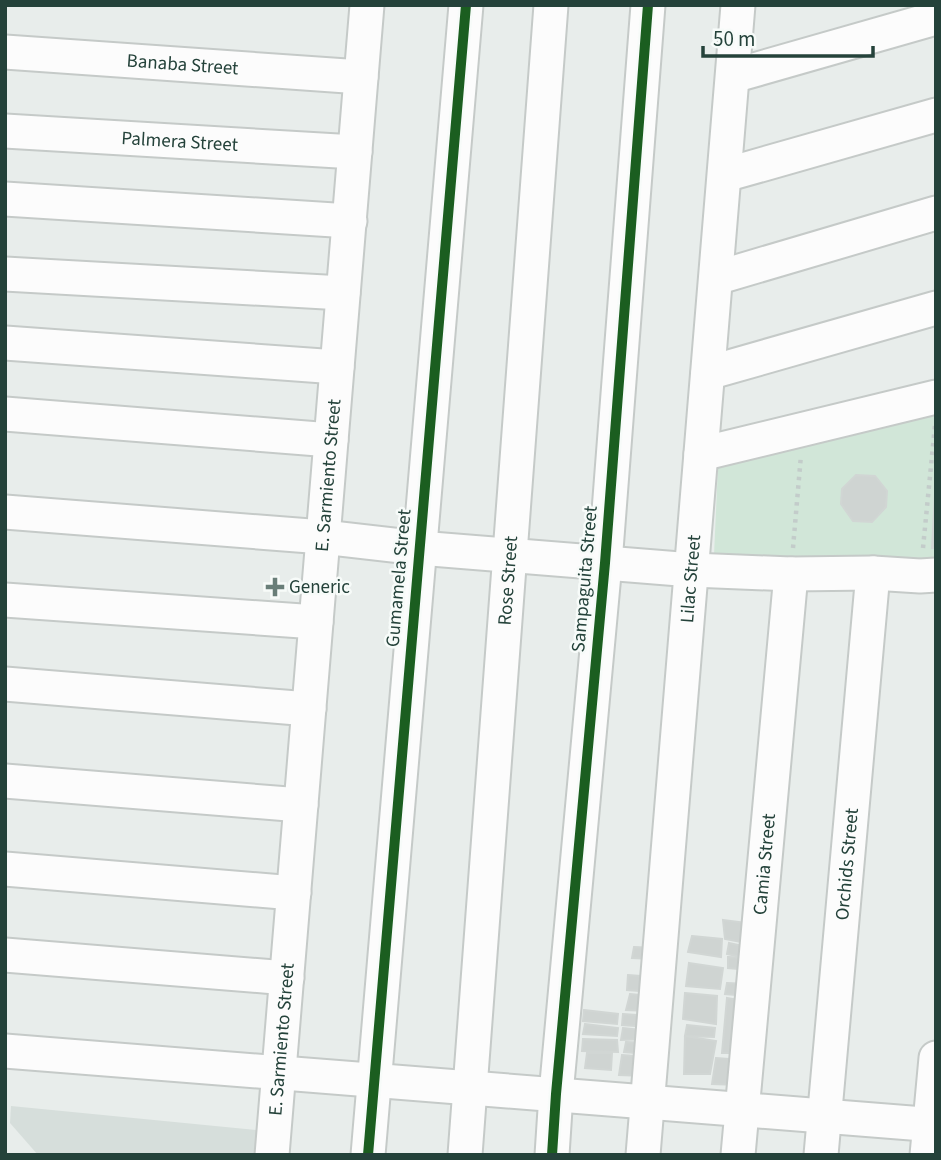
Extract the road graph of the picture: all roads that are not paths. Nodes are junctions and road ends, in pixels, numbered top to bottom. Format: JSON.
{"nodes":[{"id":1,"x":367,"y":5,"type":"edge"},
{"id":2,"x":466,"y":5,"type":"edge"},
{"id":3,"x":551,"y":5,"type":"edge"},
{"id":4,"x":648,"y":5,"type":"edge"},
{"id":5,"x":738,"y":5,"type":"edge"},
{"id":6,"x":936,"y":18,"type":"edge"},
{"id":7,"x":5,"y":52,"type":"edge"},
{"id":8,"x":733,"y":76,"type":"junction"},
{"id":9,"x":361,"y":77,"type":"junction"},
{"id":10,"x":936,"y":115,"type":"edge"},
{"id":11,"x":5,"y":131,"type":"edge"},
{"id":12,"x":355,"y":152,"type":"junction"},
{"id":13,"x":724,"y":175,"type":"junction"},
{"id":14,"x":5,"y":199,"type":"edge"},
{"id":15,"x":936,"y":213,"type":"edge"},
{"id":16,"x":349,"y":221,"type":"junction"},
{"id":17,"x":5,"y":274,"type":"edge"},
{"id":18,"x":716,"y":278,"type":"junction"},
{"id":19,"x":344,"y":293,"type":"junction"},
{"id":20,"x":936,"y":308,"type":"edge"},
{"id":21,"x":5,"y":343,"type":"edge"},
{"id":22,"x":337,"y":367,"type":"junction"},
{"id":23,"x":708,"y":373,"type":"junction"},
{"id":24,"x":936,"y":397,"type":"edge"},
{"id":25,"x":5,"y":414,"type":"edge"},
{"id":26,"x":331,"y":440,"type":"junction"},
{"id":27,"x":701,"y":454,"type":"junction"},
{"id":28,"x":5,"y":512,"type":"edge"},
{"id":29,"x":323,"y":537,"type":"junction"},
{"id":30,"x":419,"y":548,"type":"junction"},
{"id":31,"x":510,"y":554,"type":"junction"},
{"id":32,"x":605,"y":563,"type":"junction"},
{"id":33,"x":692,"y":569,"type":"junction"},
{"id":34,"x":873,"y":573,"type":"junction"},
{"id":35,"x":791,"y":574,"type":"junction"},
{"id":36,"x":928,"y":575,"type":"edge"},
{"id":37,"x":5,"y":600,"type":"edge"},
{"id":38,"x":316,"y":622,"type":"junction"},
{"id":39,"x":5,"y":684,"type":"edge"},
{"id":40,"x":309,"y":709,"type":"junction"},
{"id":41,"x":5,"y":781,"type":"edge"},
{"id":42,"x":301,"y":805,"type":"junction"},
{"id":43,"x":5,"y":869,"type":"edge"},
{"id":44,"x":294,"y":893,"type":"junction"},
{"id":45,"x":5,"y":955,"type":"edge"},
{"id":46,"x":287,"y":978,"type":"junction"},
{"id":47,"x":5,"y":1051,"type":"edge"},
{"id":48,"x":936,"y":1058,"type":"edge"},
{"id":49,"x":279,"y":1073,"type":"junction"},
{"id":50,"x":374,"y":1080,"type":"junction"},
{"id":51,"x":470,"y":1087,"type":"junction"},
{"id":52,"x":556,"y":1094,"type":"junction"},
{"id":53,"x":648,"y":1101,"type":"junction"},
{"id":54,"x":742,"y":1109,"type":"junction"},
{"id":55,"x":824,"y":1115,"type":"junction"},
{"id":56,"x":931,"y":1134,"type":"edge"},
{"id":57,"x":272,"y":1155,"type":"edge"},
{"id":58,"x":368,"y":1155,"type":"edge"},
{"id":59,"x":465,"y":1155,"type":"edge"},
{"id":60,"x":552,"y":1155,"type":"edge"},
{"id":61,"x":643,"y":1155,"type":"edge"},
{"id":62,"x":737,"y":1155,"type":"edge"},
{"id":63,"x":821,"y":1155,"type":"edge"}],
"edges":[{"from":1,"to":9,"type":"street","name":"E. Sarmiento Street"},
{"from":2,"to":30,"type":"street","name":"Gumamela Street"},
{"from":3,"to":31,"type":"street","name":"Rose Street"},
{"from":4,"to":32,"type":"street","name":"Sampaguita Street"},
{"from":5,"to":8,"type":"street","name":"Lilac Street"},
{"from":6,"to":8,"type":"street"},
{"from":7,"to":9,"type":"street","name":"Banaba Street"},
{"from":8,"to":13,"type":"street","name":"Lilac Street"},
{"from":9,"to":12,"type":"street","name":"E. Sarmiento Street"},
{"from":10,"to":13,"type":"street"},
{"from":11,"to":12,"type":"street","name":"Palmera Street"},
{"from":12,"to":16,"type":"street","name":"E. Sarmiento Street"},
{"from":13,"to":18,"type":"street","name":"Lilac Street"},
{"from":14,"to":16,"type":"street"},
{"from":15,"to":18,"type":"street"},
{"from":16,"to":19,"type":"street","name":"E. Sarmiento Street"},
{"from":17,"to":19,"type":"street"},
{"from":18,"to":23,"type":"street","name":"Lilac Street"},
{"from":19,"to":22,"type":"street","name":"E. Sarmiento Street"},
{"from":20,"to":23,"type":"street"},
{"from":21,"to":22,"type":"street"},
{"from":22,"to":26,"type":"street","name":"E. Sarmiento Street"},
{"from":23,"to":27,"type":"street","name":"Lilac Street"},
{"from":24,"to":27,"type":"street"},
{"from":25,"to":26,"type":"street"},
{"from":26,"to":29,"type":"street","name":"E. Sarmiento Street"},
{"from":27,"to":33,"type":"street","name":"Lilac Street"},
{"from":28,"to":29,"type":"street"},
{"from":29,"to":30,"type":"street"},
{"from":29,"to":38,"type":"street","name":"E. Sarmiento Street"},
{"from":30,"to":31,"type":"street"},
{"from":30,"to":50,"type":"street","name":"Gumamela Street"},
{"from":31,"to":32,"type":"street"},
{"from":31,"to":51,"type":"street","name":"Rose Street"},
{"from":32,"to":33,"type":"street"},
{"from":32,"to":52,"type":"street","name":"Sampaguita Street"},
{"from":33,"to":35,"type":"street"},
{"from":33,"to":53,"type":"street","name":"Lilac Street"},
{"from":34,"to":35,"type":"street"},
{"from":34,"to":36,"type":"street"},
{"from":34,"to":55,"type":"street","name":"Orchids Street"},
{"from":35,"to":54,"type":"street","name":"Camia Street"},
{"from":37,"to":38,"type":"street"},
{"from":38,"to":40,"type":"street","name":"E. Sarmiento Street"},
{"from":39,"to":40,"type":"street"},
{"from":40,"to":42,"type":"street","name":"E. Sarmiento Street"},
{"from":41,"to":42,"type":"street"},
{"from":42,"to":44,"type":"street","name":"E. Sarmiento Street"},
{"from":43,"to":44,"type":"street"},
{"from":44,"to":46,"type":"street","name":"E. Sarmiento Street"},
{"from":45,"to":46,"type":"street"},
{"from":46,"to":49,"type":"street","name":"E. Sarmiento Street"},
{"from":47,"to":49,"type":"street"},
{"from":48,"to":56,"type":"street"},
{"from":49,"to":50,"type":"street"},
{"from":49,"to":57,"type":"street","name":"E. Sarmiento Street"},
{"from":50,"to":51,"type":"street"},
{"from":50,"to":58,"type":"street","name":"Gumamela Street"},
{"from":51,"to":52,"type":"street"},
{"from":51,"to":59,"type":"street","name":"Rose Street"},
{"from":52,"to":53,"type":"street"},
{"from":52,"to":60,"type":"street","name":"Sampaguita Street"},
{"from":53,"to":54,"type":"street"},
{"from":53,"to":61,"type":"street","name":"Lilac Street"},
{"from":54,"to":55,"type":"street"},
{"from":54,"to":62,"type":"street","name":"Camia Street"},
{"from":55,"to":56,"type":"street"},
{"from":55,"to":63,"type":"street","name":"Orchids Street"}]}
